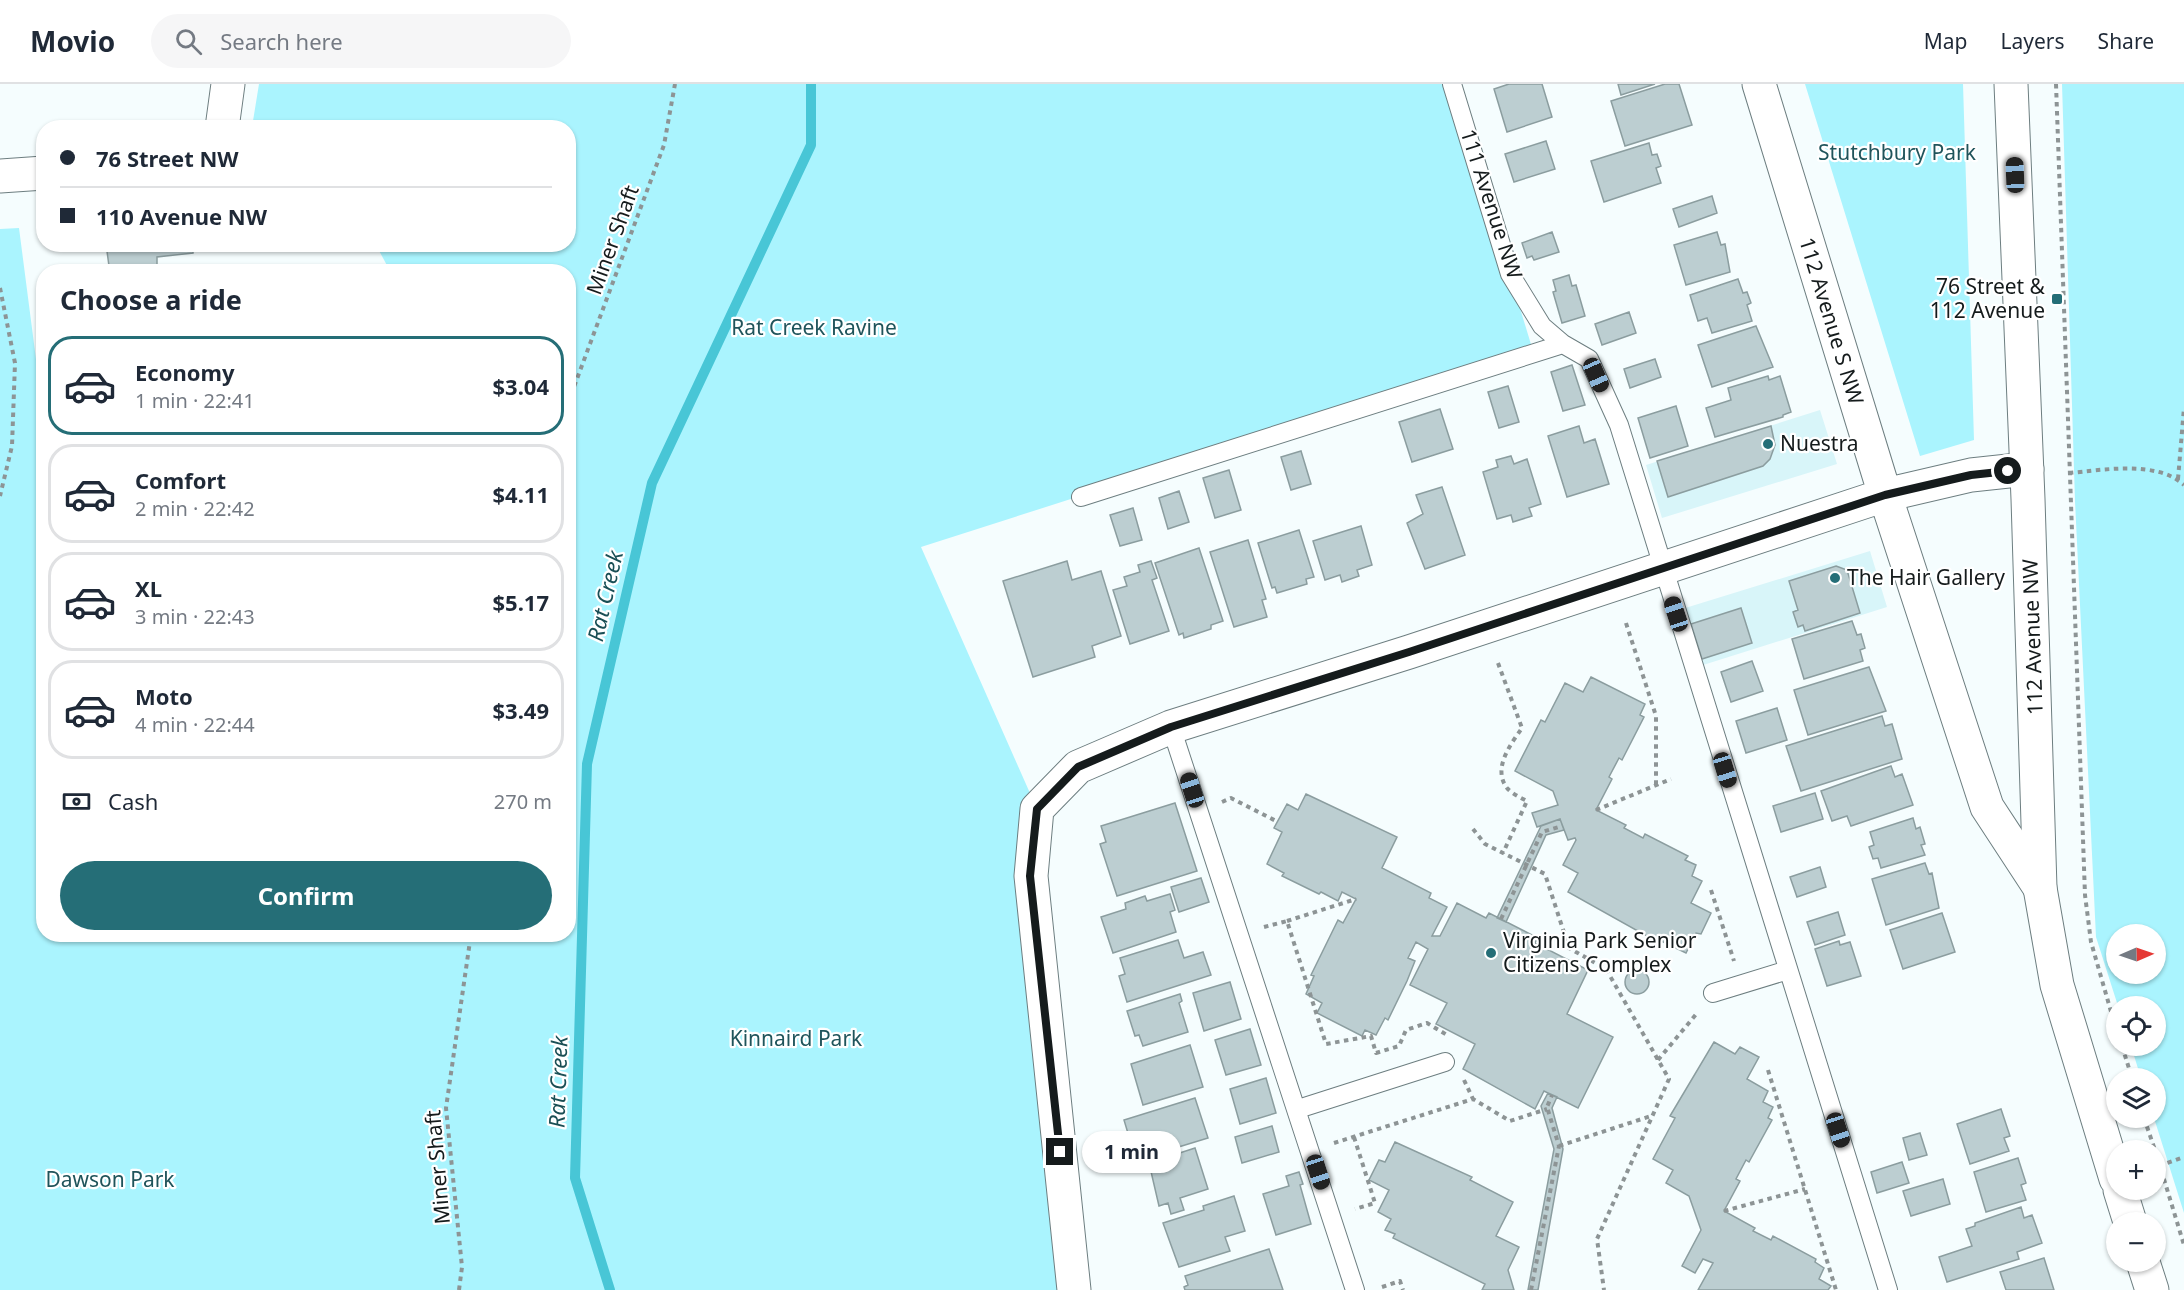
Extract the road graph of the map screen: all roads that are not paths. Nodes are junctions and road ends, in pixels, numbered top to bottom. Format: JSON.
{"nodes":[{"id":1,"x":228,"y":84,"type":"edge"},
{"id":2,"x":1452,"y":84,"type":"edge"},
{"id":3,"x":1759,"y":84,"type":"edge"},
{"id":4,"x":2011,"y":84,"type":"edge"},
{"id":5,"x":223,"y":120,"type":"edge"},
{"id":6,"x":36,"y":174,"type":"edge"},
{"id":7,"x":0,"y":177,"type":"edge"},
{"id":8,"x":1563,"y":344,"type":"junction"},
{"id":9,"x":2027,"y":469,"type":"junction"},
{"id":10,"x":1885,"y":495,"type":"junction"},
{"id":11,"x":1081,"y":496,"type":"dead end"},
{"id":12,"x":1662,"y":569,"type":"junction"},
{"id":13,"x":1171,"y":727,"type":"junction"},
{"id":14,"x":2040,"y":888,"type":"junction"},
{"id":15,"x":1788,"y":970,"type":"junction"},
{"id":16,"x":1713,"y":993,"type":"road end"},
{"id":17,"x":1453,"y":1066,"type":"road end"},
{"id":18,"x":1298,"y":1109,"type":"junction"},
{"id":19,"x":2106,"y":1146,"type":"edge"},
{"id":20,"x":2146,"y":1272,"type":"edge"},
{"id":21,"x":1074,"y":1290,"type":"edge"},
{"id":22,"x":1355,"y":1290,"type":"edge"},
{"id":23,"x":1888,"y":1290,"type":"edge"},
{"id":24,"x":2152,"y":1290,"type":"edge"}],
"edges":[{"from":1,"to":5,"type":"street"},
{"from":2,"to":8,"type":"lane","name":"111 Avenue NW"},
{"from":3,"to":10,"type":"street","name":"112 Avenue S NW"},
{"from":4,"to":9,"type":"street","name":"112 Avenue NW"},
{"from":6,"to":7,"type":"street"},
{"from":8,"to":11,"type":"lane"},
{"from":8,"to":12,"type":"lane","name":"111 Avenue NW"},
{"from":9,"to":10,"type":"street"},
{"from":9,"to":14,"type":"street","name":"112 Avenue NW"},
{"from":10,"to":12,"type":"street"},
{"from":10,"to":14,"type":"street","name":"112 Avenue S NW"},
{"from":12,"to":13,"type":"street"},
{"from":12,"to":15,"type":"lane","name":"111 Avenue NW"},
{"from":13,"to":18,"type":"lane"},
{"from":13,"to":21,"type":"street"},
{"from":14,"to":19,"type":"street","name":"112 Avenue NW"},
{"from":15,"to":16,"type":"lane"},
{"from":15,"to":23,"type":"lane","name":"111 Avenue NW"},
{"from":17,"to":18,"type":"lane"},
{"from":18,"to":22,"type":"lane"},
{"from":20,"to":24,"type":"street"}]}
